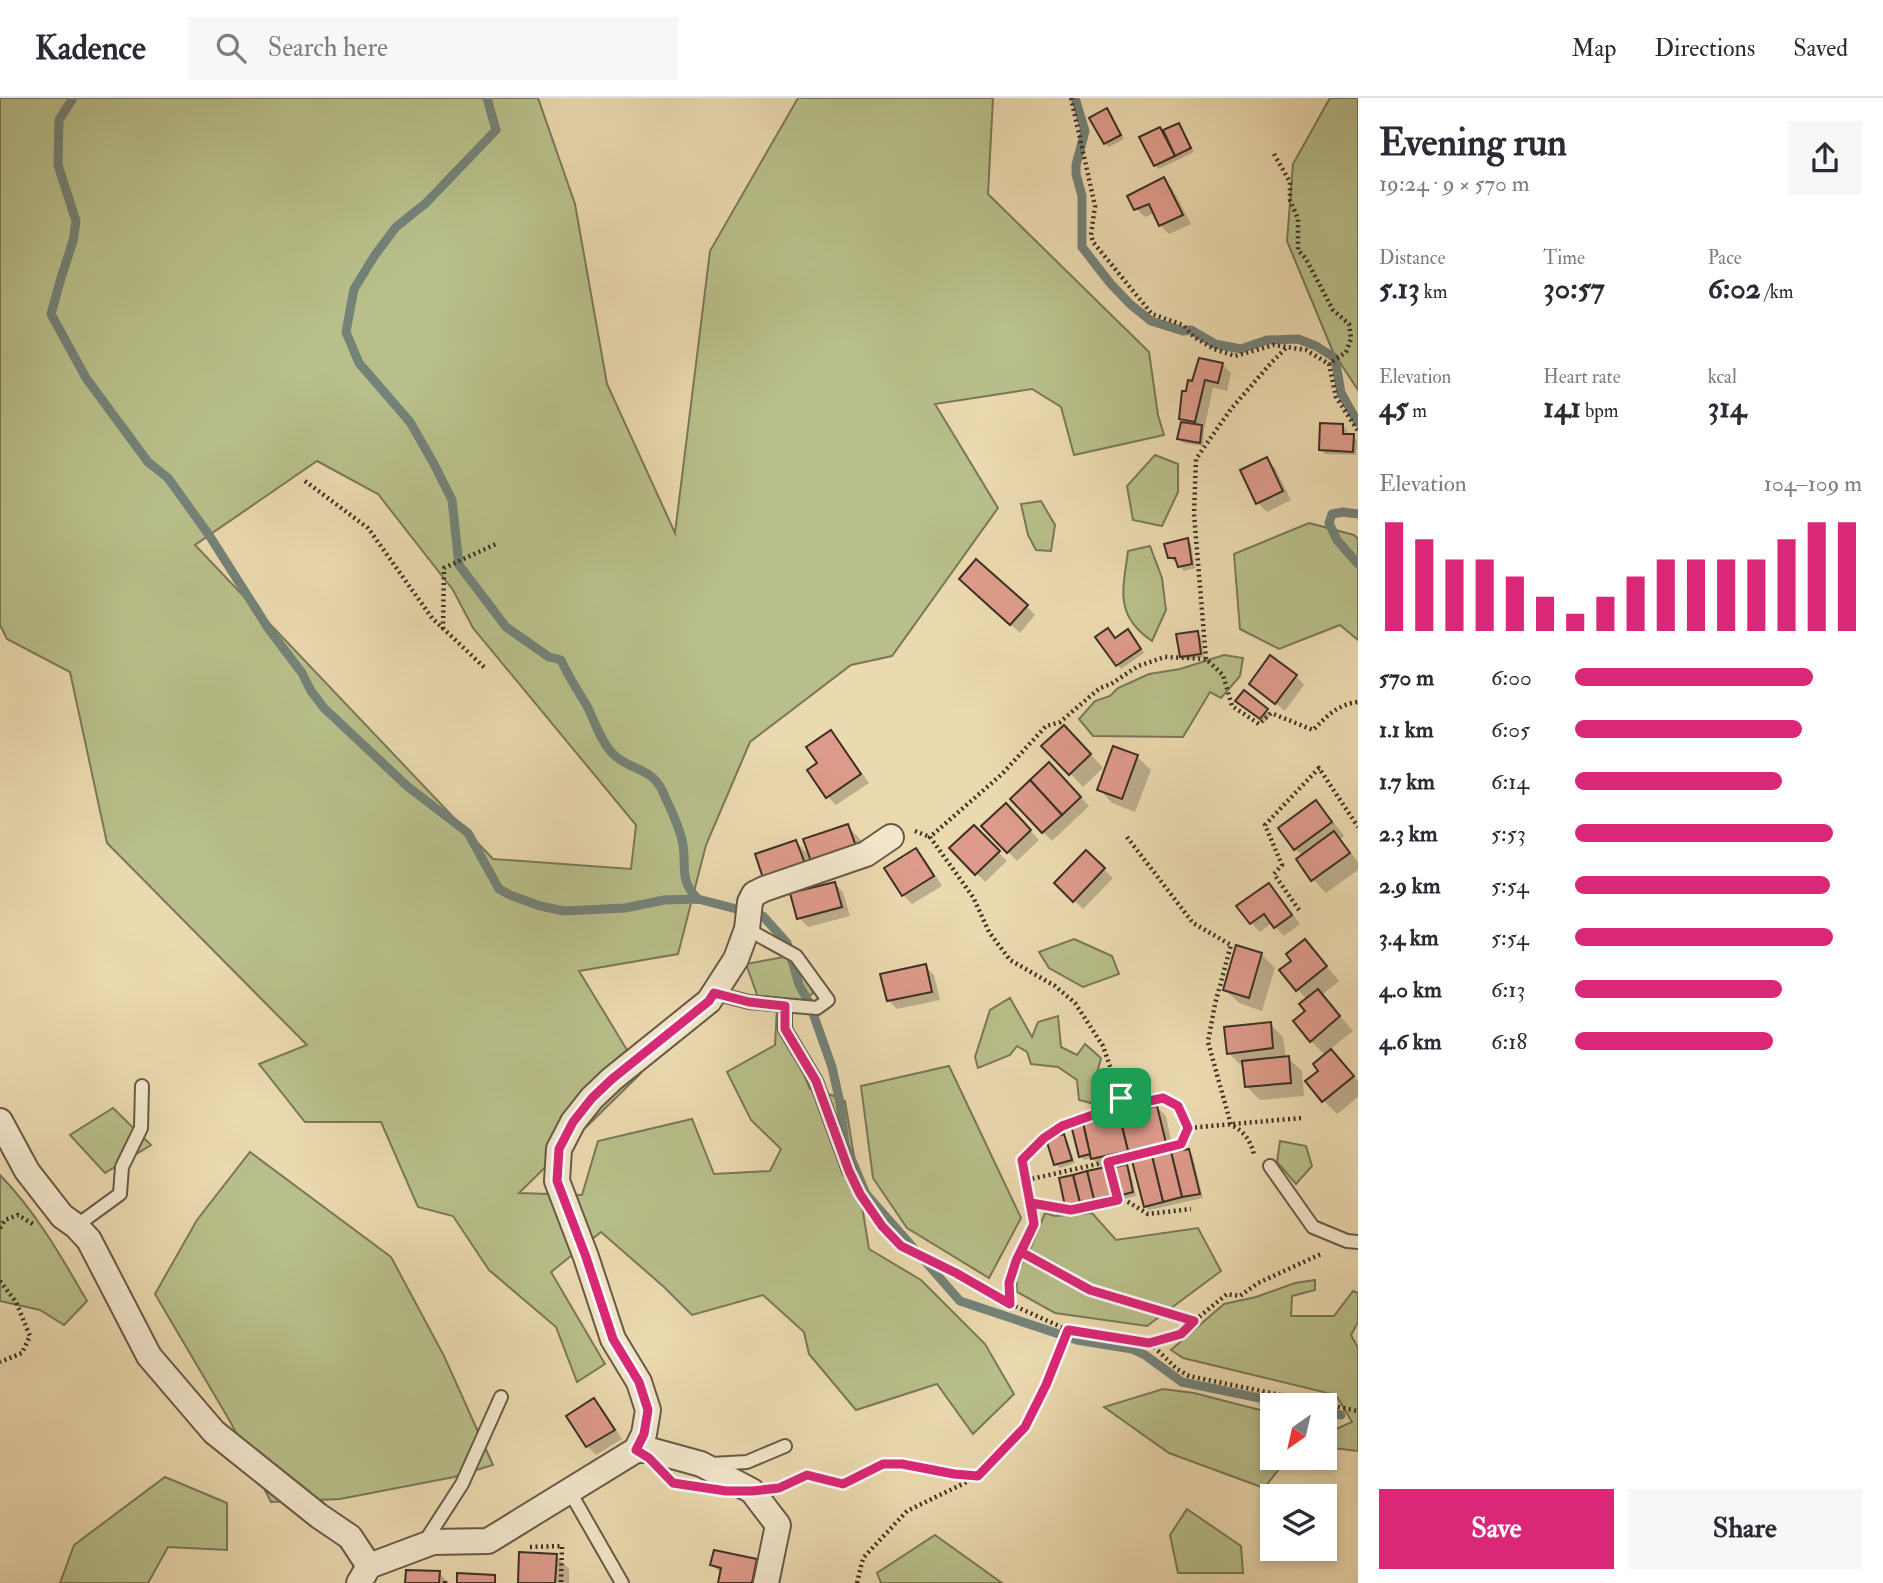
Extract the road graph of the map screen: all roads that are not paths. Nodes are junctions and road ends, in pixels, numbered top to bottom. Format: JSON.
{"nodes":[{"id":1,"x":891,"y":837,"type":"dead end"},
{"id":2,"x":747,"y":929,"type":"junction"},
{"id":3,"x":714,"y":993,"type":"junction"},
{"id":4,"x":785,"y":1006,"type":"junction"},
{"id":5,"x":142,"y":1086,"type":"dead end"},
{"id":6,"x":0,"y":1121,"type":"edge"},
{"id":7,"x":1270,"y":1166,"type":"dead end"},
{"id":8,"x":849,"y":1171,"type":"road end"},
{"id":9,"x":76,"y":1226,"type":"junction"},
{"id":10,"x":1358,"y":1242,"type":"edge"},
{"id":11,"x":501,"y":1397,"type":"dead end"},
{"id":12,"x":785,"y":1446,"type":"dead end"},
{"id":13,"x":636,"y":1450,"type":"junction"},
{"id":14,"x":701,"y":1464,"type":"junction"},
{"id":15,"x":570,"y":1492,"type":"junction"},
{"id":16,"x":422,"y":1546,"type":"junction"},
{"id":17,"x":364,"y":1575,"type":"edge"},
{"id":18,"x":622,"y":1583,"type":"edge"},
{"id":19,"x":766,"y":1583,"type":"edge"}],
"edges":[{"from":1,"to":2,"type":"street"},
{"from":2,"to":3,"type":"street"},
{"from":2,"to":4,"type":"lane"},
{"from":3,"to":4,"type":"lane"},
{"from":3,"to":13,"type":"street"},
{"from":4,"to":8,"type":"lane"},
{"from":5,"to":9,"type":"lane"},
{"from":6,"to":9,"type":"street"},
{"from":7,"to":10,"type":"lane"},
{"from":9,"to":17,"type":"street"},
{"from":11,"to":16,"type":"lane"},
{"from":12,"to":14,"type":"lane"},
{"from":13,"to":14,"type":"street"},
{"from":13,"to":15,"type":"street"},
{"from":14,"to":19,"type":"street"},
{"from":15,"to":16,"type":"street"},
{"from":15,"to":18,"type":"lane"},
{"from":16,"to":17,"type":"street"}]}
